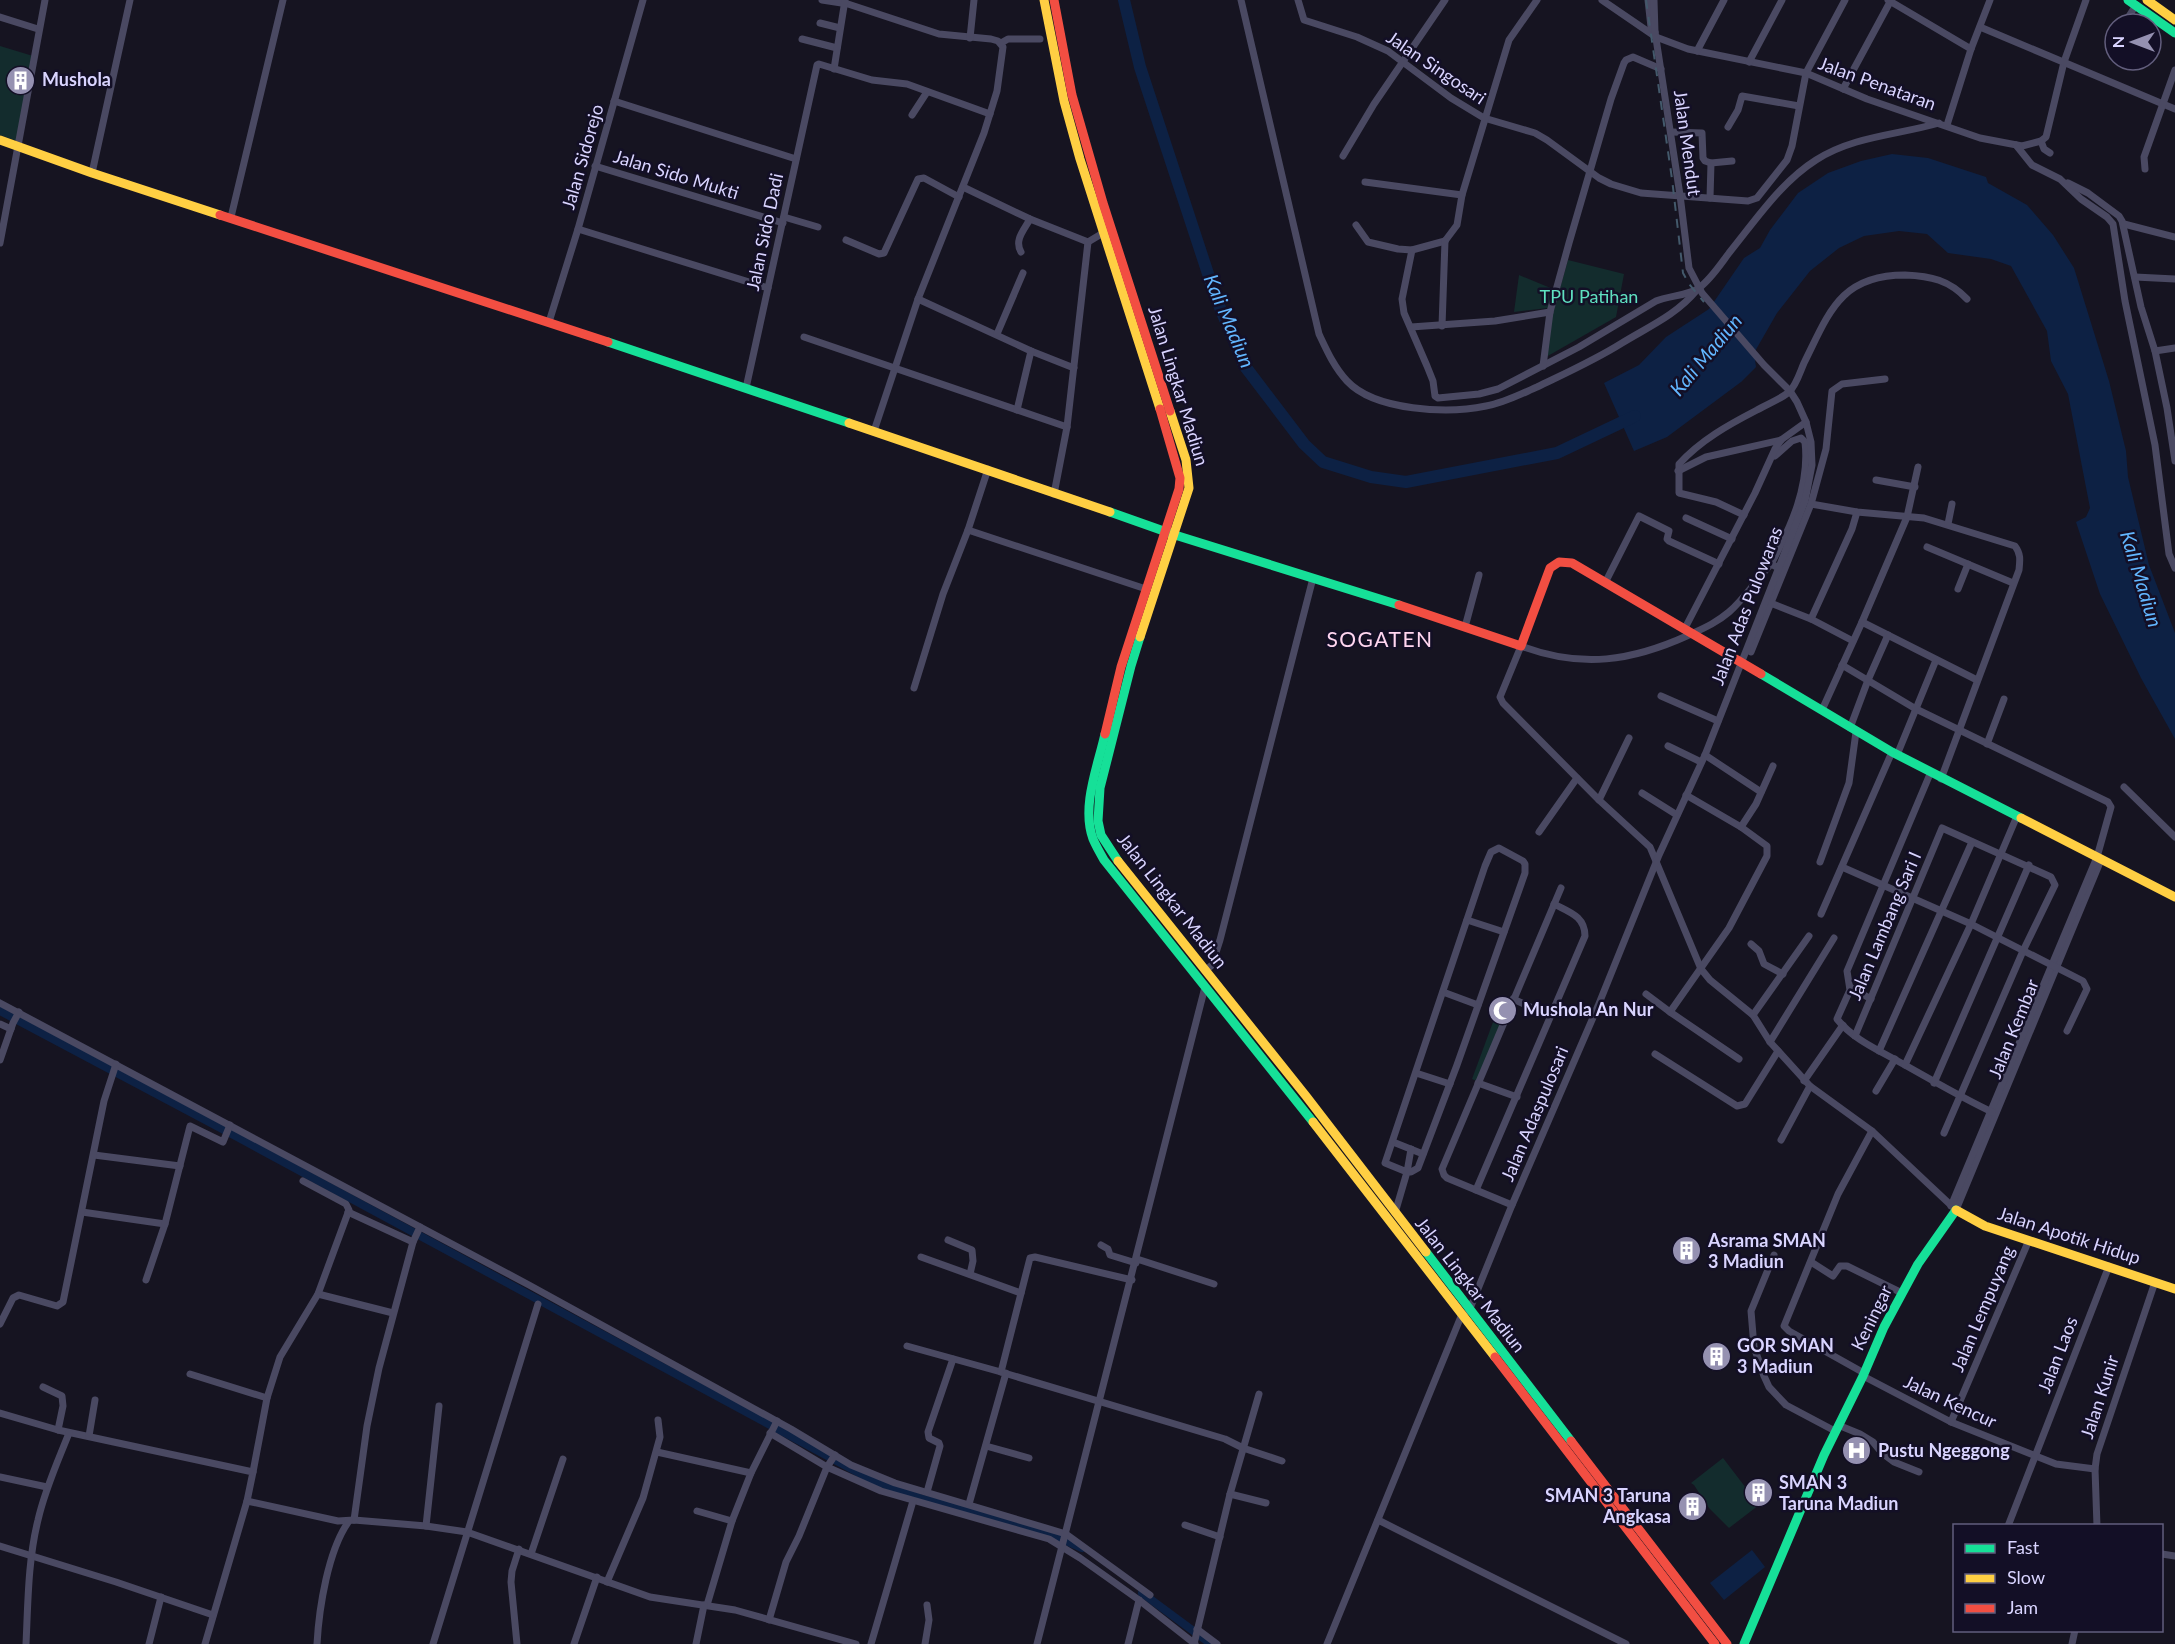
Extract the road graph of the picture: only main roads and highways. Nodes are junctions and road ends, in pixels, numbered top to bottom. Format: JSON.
{"nodes":[{"id":1,"x":1044,"y":0,"type":"edge"},
{"id":2,"x":1054,"y":0,"type":"edge"},
{"id":3,"x":2147,"y":0,"type":"edge"},
{"id":4,"x":2132,"y":3,"type":"edge"},
{"id":5,"x":2175,"y":20,"type":"edge"},
{"id":6,"x":2175,"y":33,"type":"edge"},
{"id":7,"x":0,"y":140,"type":"edge"},
{"id":8,"x":1098,"y":204,"type":"junction"},
{"id":9,"x":1170,"y":533,"type":"junction"},
{"id":10,"x":2175,"y":897,"type":"edge"},
{"id":11,"x":1286,"y":1079,"type":"junction"},
{"id":12,"x":1953,"y":1208,"type":"joint"},
{"id":13,"x":2175,"y":1288,"type":"edge"},
{"id":14,"x":1466,"y":1312,"type":"junction"},
{"id":15,"x":1649,"y":1550,"type":"junction"},
{"id":16,"x":1715,"y":1644,"type":"edge"},
{"id":17,"x":1727,"y":1644,"type":"edge"},
{"id":18,"x":1744,"y":1644,"type":"edge"}],
"edges":[{"from":1,"to":8,"type":"main road","name":"Jalan Lingkar Madiun"},
{"from":2,"to":8,"type":"main road","name":"Jalan Lingkar Madiun"},
{"from":3,"to":5,"type":"main road"},
{"from":4,"to":6,"type":"main road"},
{"from":7,"to":9,"type":"main road"},
{"from":8,"to":9,"type":"main road","name":"Jalan Lingkar Madiun"},
{"from":8,"to":9,"type":"main road","name":"Jalan Lingkar Madiun"},
{"from":9,"to":10,"type":"main road"},
{"from":9,"to":11,"type":"main road","name":"Jalan Lingkar Madiun"},
{"from":9,"to":11,"type":"main road","name":"Jalan Lingkar Madiun"},
{"from":11,"to":14,"type":"main road","name":"Jalan Lingkar Madiun"},
{"from":11,"to":14,"type":"main road","name":"Jalan Lingkar Madiun"},
{"from":12,"to":13,"type":"main road","name":"Jalan Apotik Hidup"},
{"from":12,"to":18,"type":"main road","name":"Keningar"},
{"from":14,"to":15,"type":"main road","name":"Jalan Lingkar Madiun"},
{"from":15,"to":16,"type":"main road","name":"Jalan Lingkar Madiun"},
{"from":15,"to":17,"type":"main road","name":"Jalan Lingkar Madiun"}]}
